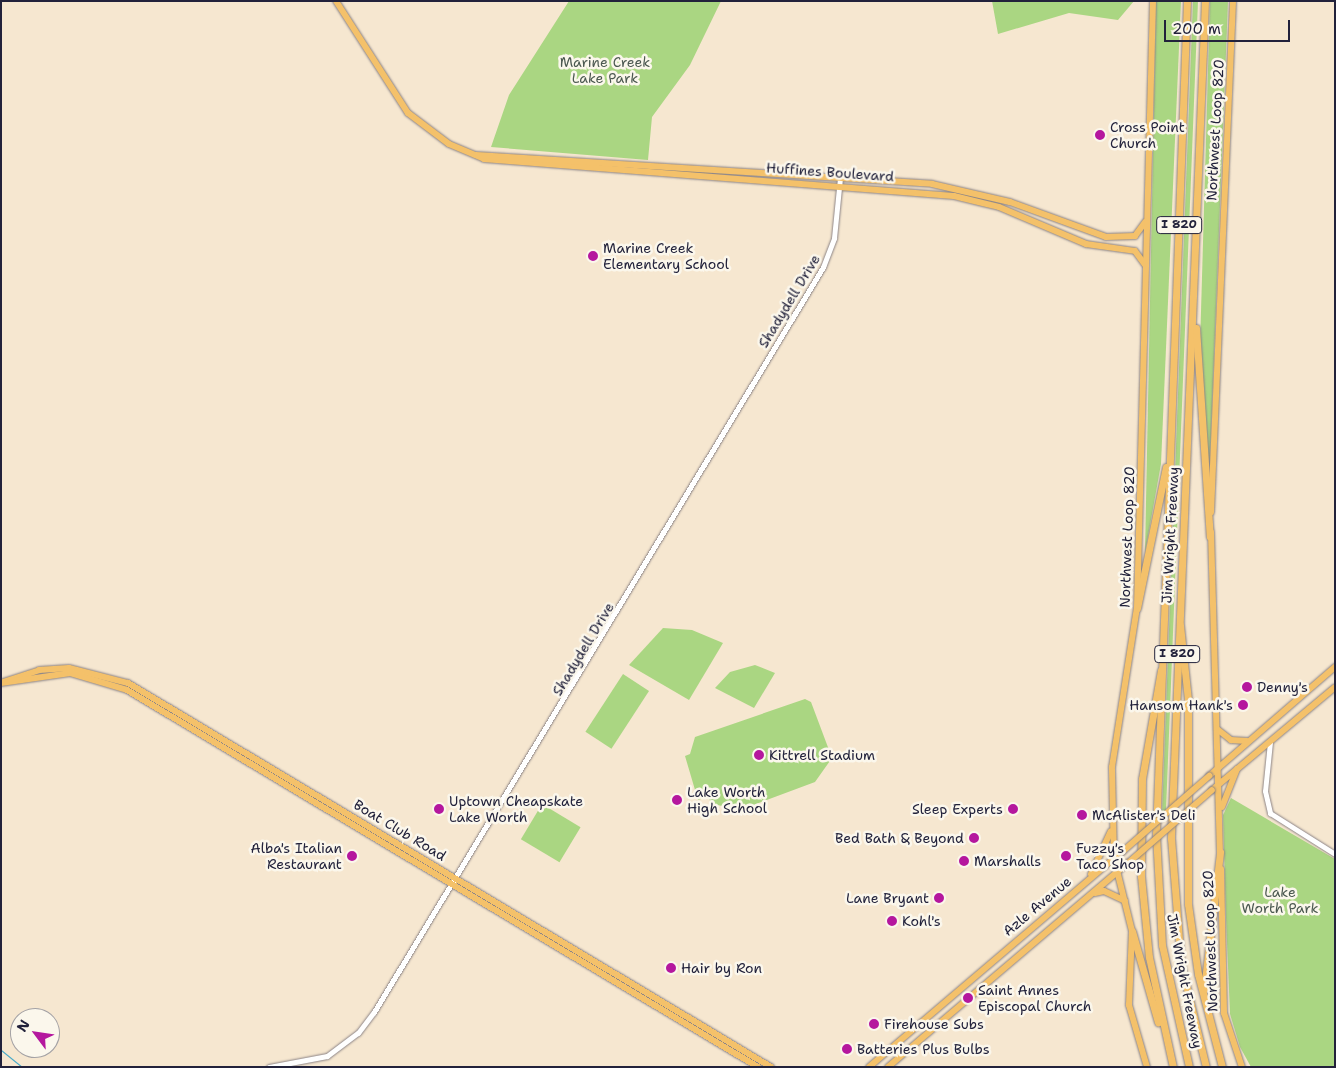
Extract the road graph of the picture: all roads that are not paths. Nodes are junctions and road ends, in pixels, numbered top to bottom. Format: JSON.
{"nodes":[{"id":1,"x":336,"y":1,"type":"edge"},
{"id":2,"x":1153,"y":1,"type":"edge"},
{"id":3,"x":1187,"y":1,"type":"edge"},
{"id":4,"x":1206,"y":1,"type":"edge"},
{"id":5,"x":1233,"y":1,"type":"edge"},
{"id":6,"x":840,"y":181,"type":"junction"},
{"id":7,"x":955,"y":188,"type":"junction"},
{"id":8,"x":954,"y":196,"type":"junction"},
{"id":9,"x":1146,"y":218,"type":"junction"},
{"id":10,"x":1070,"y":226,"type":"junction"},
{"id":11,"x":1066,"y":236,"type":"junction"},
{"id":12,"x":1149,"y":285,"type":"junction"},
{"id":13,"x":1193,"y":285,"type":"junction"},
{"id":14,"x":1170,"y":450,"type":"junction"},
{"id":15,"x":1210,"y":537,"type":"junction"},
{"id":16,"x":1137,"y":608,"type":"junction"},
{"id":17,"x":1179,"y":622,"type":"junction"},
{"id":18,"x":1163,"y":665,"type":"junction"},
{"id":19,"x":1335,"y":667,"type":"edge"},
{"id":20,"x":1335,"y":680,"type":"edge"},
{"id":21,"x":2,"y":683,"type":"edge"},
{"id":22,"x":1335,"y":687,"type":"edge"},
{"id":23,"x":1328,"y":692,"type":"junction"},
{"id":24,"x":1217,"y":729,"type":"junction"},
{"id":25,"x":1271,"y":740,"type":"junction"},
{"id":26,"x":1248,"y":741,"type":"junction"},
{"id":27,"x":1238,"y":766,"type":"junction"},
{"id":28,"x":1219,"y":767,"type":"junction"},
{"id":29,"x":1220,"y":782,"type":"junction"},
{"id":30,"x":319,"y":804,"type":"junction"},
{"id":31,"x":1220,"y":815,"type":"junction"},
{"id":32,"x":1112,"y":828,"type":"junction"},
{"id":33,"x":383,"y":834,"type":"junction"},
{"id":34,"x":1220,"y":852,"type":"junction"},
{"id":35,"x":1335,"y":854,"type":"edge"},
{"id":36,"x":1114,"y":858,"type":"junction"},
{"id":37,"x":1117,"y":872,"type":"junction"},
{"id":38,"x":1087,"y":881,"type":"junction"},
{"id":39,"x":455,"y":882,"type":"junction"},
{"id":40,"x":1091,"y":894,"type":"junction"},
{"id":41,"x":1125,"y":901,"type":"junction"},
{"id":42,"x":1132,"y":931,"type":"junction"},
{"id":43,"x":1203,"y":997,"type":"junction"},
{"id":44,"x":940,"y":1005,"type":"junction"},
{"id":45,"x":948,"y":1015,"type":"junction"},
{"id":46,"x":916,"y":1026,"type":"junction"},
{"id":47,"x":924,"y":1036,"type":"junction"},
{"id":48,"x":1167,"y":1047,"type":"junction"},
{"id":49,"x":269,"y":1067,"type":"edge"},
{"id":50,"x":758,"y":1067,"type":"edge"},
{"id":51,"x":771,"y":1067,"type":"edge"},
{"id":52,"x":869,"y":1067,"type":"edge"},
{"id":53,"x":888,"y":1067,"type":"edge"},
{"id":54,"x":1147,"y":1067,"type":"edge"},
{"id":55,"x":1173,"y":1067,"type":"edge"},
{"id":56,"x":1189,"y":1067,"type":"edge"},
{"id":57,"x":1206,"y":1067,"type":"edge"},
{"id":58,"x":1222,"y":1067,"type":"edge"},
{"id":59,"x":1242,"y":1067,"type":"edge"}],
"edges":[{"from":1,"to":6,"type":"main road","name":"Huffines Boulevard"},
{"from":2,"to":9,"type":"main road","name":"Northwest Loop 820"},
{"from":3,"to":14,"type":"highway","name":"Jim Wright Freeway","number":"I 820"},
{"from":4,"to":13,"type":"highway","name":"Jim Wright Freeway","number":"I 820"},
{"from":5,"to":15,"type":"main road","name":"Northwest Loop 820"},
{"from":6,"to":7,"type":"main road","name":"Huffines Boulevard"},
{"from":6,"to":8,"type":"main road","name":"Huffines Boulevard"},
{"from":6,"to":39,"type":"street","name":"Shadydell Drive"},
{"from":7,"to":8,"type":"main road"},
{"from":7,"to":10,"type":"main road","name":"Huffines Boulevard"},
{"from":8,"to":11,"type":"main road","name":"Huffines Boulevard"},
{"from":9,"to":10,"type":"main road","name":"Huffines Boulevard"},
{"from":9,"to":12,"type":"main road","name":"Northwest Loop 820"},
{"from":10,"to":11,"type":"main road"},
{"from":11,"to":12,"type":"main road","name":"Huffines Boulevard"},
{"from":12,"to":16,"type":"main road","name":"Northwest Loop 820"},
{"from":13,"to":15,"type":"highway"},
{"from":13,"to":17,"type":"highway","name":"Jim Wright Freeway","number":"I 820"},
{"from":14,"to":16,"type":"highway"},
{"from":14,"to":18,"type":"highway","name":"Jim Wright Freeway","number":"I 820"},
{"from":15,"to":24,"type":"main road","name":"Northwest Loop 820"},
{"from":16,"to":32,"type":"main road","name":"Northwest Loop 820"},
{"from":17,"to":43,"type":"highway"},
{"from":17,"to":57,"type":"highway","name":"Jim Wright Freeway","number":"I 820"},
{"from":18,"to":48,"type":"highway"},
{"from":18,"to":56,"type":"highway","name":"Jim Wright Freeway","number":"I 820"},
{"from":19,"to":26,"type":"main road","name":"Azle Avenue"},
{"from":20,"to":23,"type":"main road"},
{"from":21,"to":30,"type":"main road","name":"Boat Club Road"},
{"from":21,"to":33,"type":"main road","name":"Boat Club Road"},
{"from":22,"to":23,"type":"main road","name":"Azle Avenue"},
{"from":23,"to":25,"type":"main road","name":"Azle Avenue"},
{"from":24,"to":26,"type":"main road"},
{"from":24,"to":28,"type":"main road","name":"Northwest Loop 820"},
{"from":25,"to":27,"type":"main road","name":"Azle Avenue"},
{"from":25,"to":35,"type":"street"},
{"from":26,"to":28,"type":"main road","name":"Azle Avenue"},
{"from":27,"to":29,"type":"main road","name":"Azle Avenue"},
{"from":27,"to":31,"type":"main road"},
{"from":28,"to":29,"type":"main road","name":"Northwest Loop 820"},
{"from":28,"to":36,"type":"main road","name":"Azle Avenue","bridge":true},
{"from":29,"to":31,"type":"main road","name":"Northwest Loop 820"},
{"from":29,"to":37,"type":"main road","name":"Azle Avenue","bridge":true},
{"from":30,"to":33,"type":"main road"},
{"from":30,"to":39,"type":"main road","name":"Boat Club Road"},
{"from":31,"to":34,"type":"main road","name":"Northwest Loop 820"},
{"from":32,"to":36,"type":"main road","name":"Northwest Loop 820"},
{"from":32,"to":38,"type":"main road"},
{"from":33,"to":39,"type":"main road","name":"Boat Club Road"},
{"from":34,"to":43,"type":"highway"},
{"from":34,"to":59,"type":"main road","name":"Northwest Loop 820"},
{"from":36,"to":37,"type":"main road","name":"Northwest Loop 820"},
{"from":36,"to":38,"type":"main road","name":"Azle Avenue"},
{"from":37,"to":40,"type":"main road","name":"Azle Avenue"},
{"from":37,"to":41,"type":"main road","name":"Northwest Loop 820"},
{"from":38,"to":44,"type":"main road","name":"Azle Avenue"},
{"from":39,"to":49,"type":"street","name":"Shadydell Drive"},
{"from":39,"to":50,"type":"main road","name":"Boat Club Road"},
{"from":39,"to":51,"type":"main road","name":"Boat Club Road"},
{"from":40,"to":41,"type":"main road"},
{"from":40,"to":45,"type":"main road","name":"Azle Avenue"},
{"from":41,"to":42,"type":"main road","name":"Northwest Loop 820"},
{"from":42,"to":48,"type":"highway"},
{"from":42,"to":54,"type":"main road","name":"Northwest Loop 820"},
{"from":43,"to":58,"type":"highway"},
{"from":44,"to":45,"type":"main road"},
{"from":44,"to":46,"type":"main road","name":"Azle Avenue"},
{"from":45,"to":47,"type":"main road","name":"Azle Avenue"},
{"from":46,"to":47,"type":"main road"},
{"from":46,"to":52,"type":"main road","name":"Azle Avenue"},
{"from":47,"to":53,"type":"main road","name":"Azle Avenue"},
{"from":48,"to":55,"type":"highway"}]}
